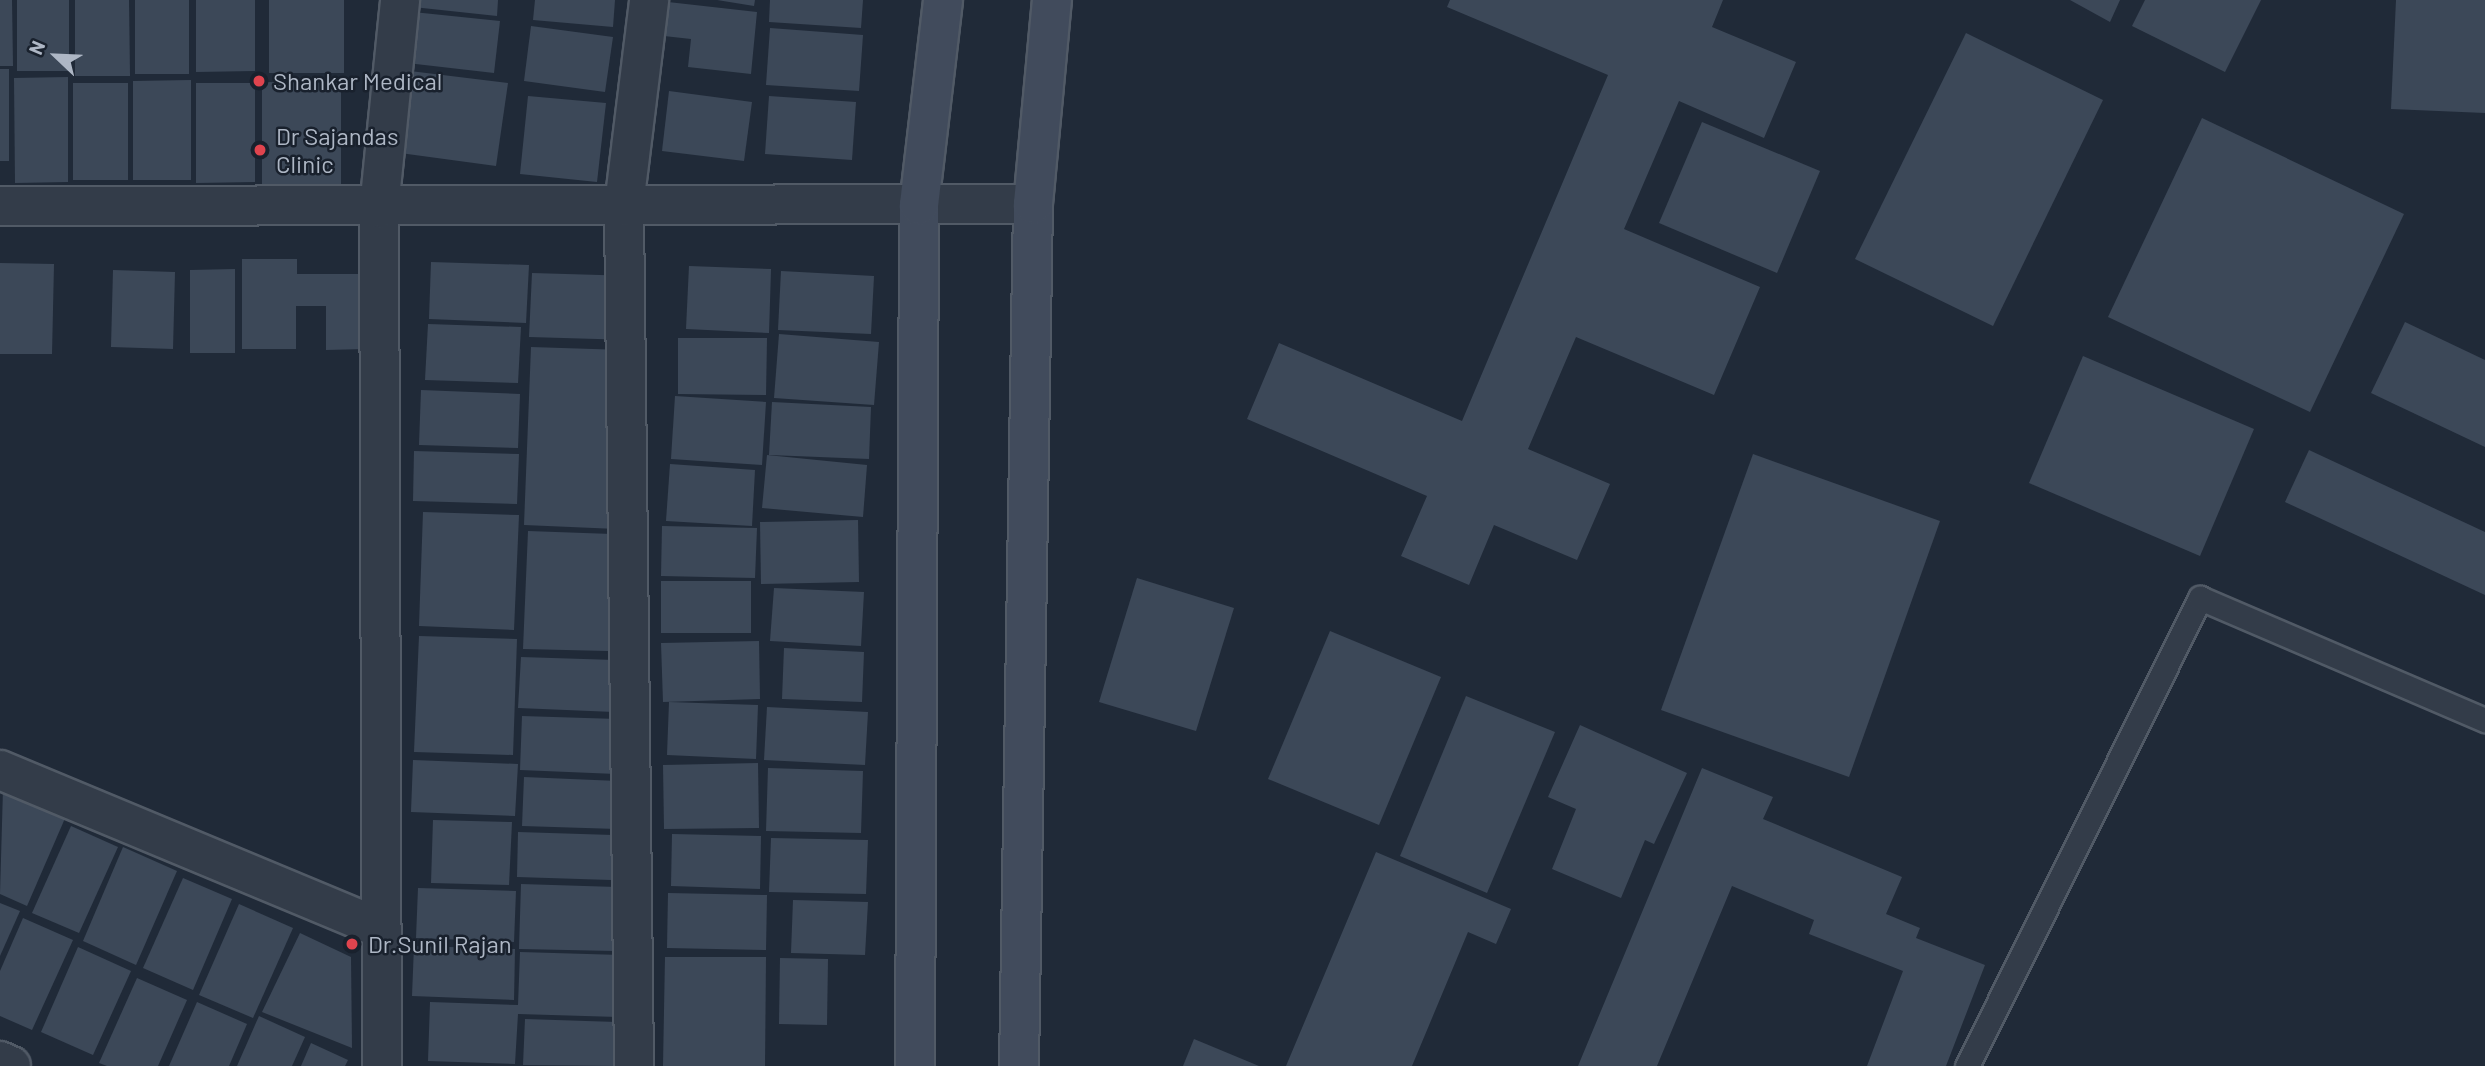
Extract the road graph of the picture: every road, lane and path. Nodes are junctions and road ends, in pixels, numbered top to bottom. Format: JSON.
{"nodes":[{"id":1,"x":400,"y":0,"type":"edge"},
{"id":2,"x":649,"y":0,"type":"edge"},
{"id":3,"x":943,"y":0,"type":"edge"},
{"id":4,"x":1052,"y":0,"type":"edge"},
{"id":5,"x":1033,"y":204,"type":"junction"},
{"id":6,"x":624,"y":205,"type":"junction"},
{"id":7,"x":919,"y":205,"type":"junction"},
{"id":8,"x":0,"y":206,"type":"edge"},
{"id":9,"x":379,"y":208,"type":"junction"},
{"id":10,"x":2485,"y":720,"type":"edge"},
{"id":11,"x":0,"y":770,"type":"edge"},
{"id":12,"x":380,"y":928,"type":"junction"},
{"id":13,"x":0,"y":1061,"type":"edge"},
{"id":14,"x":11,"y":1066,"type":"edge"},
{"id":15,"x":382,"y":1066,"type":"edge"},
{"id":16,"x":634,"y":1066,"type":"edge"},
{"id":17,"x":915,"y":1066,"type":"edge"},
{"id":18,"x":1018,"y":1066,"type":"edge"},
{"id":19,"x":1966,"y":1066,"type":"edge"}],
"edges":[{"from":1,"to":9,"type":"street"},
{"from":2,"to":6,"type":"street"},
{"from":3,"to":7,"type":"main road"},
{"from":4,"to":5,"type":"main road"},
{"from":5,"to":7,"type":"street"},
{"from":5,"to":18,"type":"main road"},
{"from":6,"to":7,"type":"street"},
{"from":6,"to":9,"type":"street"},
{"from":6,"to":16,"type":"street"},
{"from":7,"to":17,"type":"main road"},
{"from":8,"to":9,"type":"street"},
{"from":9,"to":12,"type":"street"},
{"from":10,"to":19,"type":"lane"},
{"from":11,"to":12,"type":"street"},
{"from":12,"to":15,"type":"street"},
{"from":13,"to":14,"type":"street"}]}
